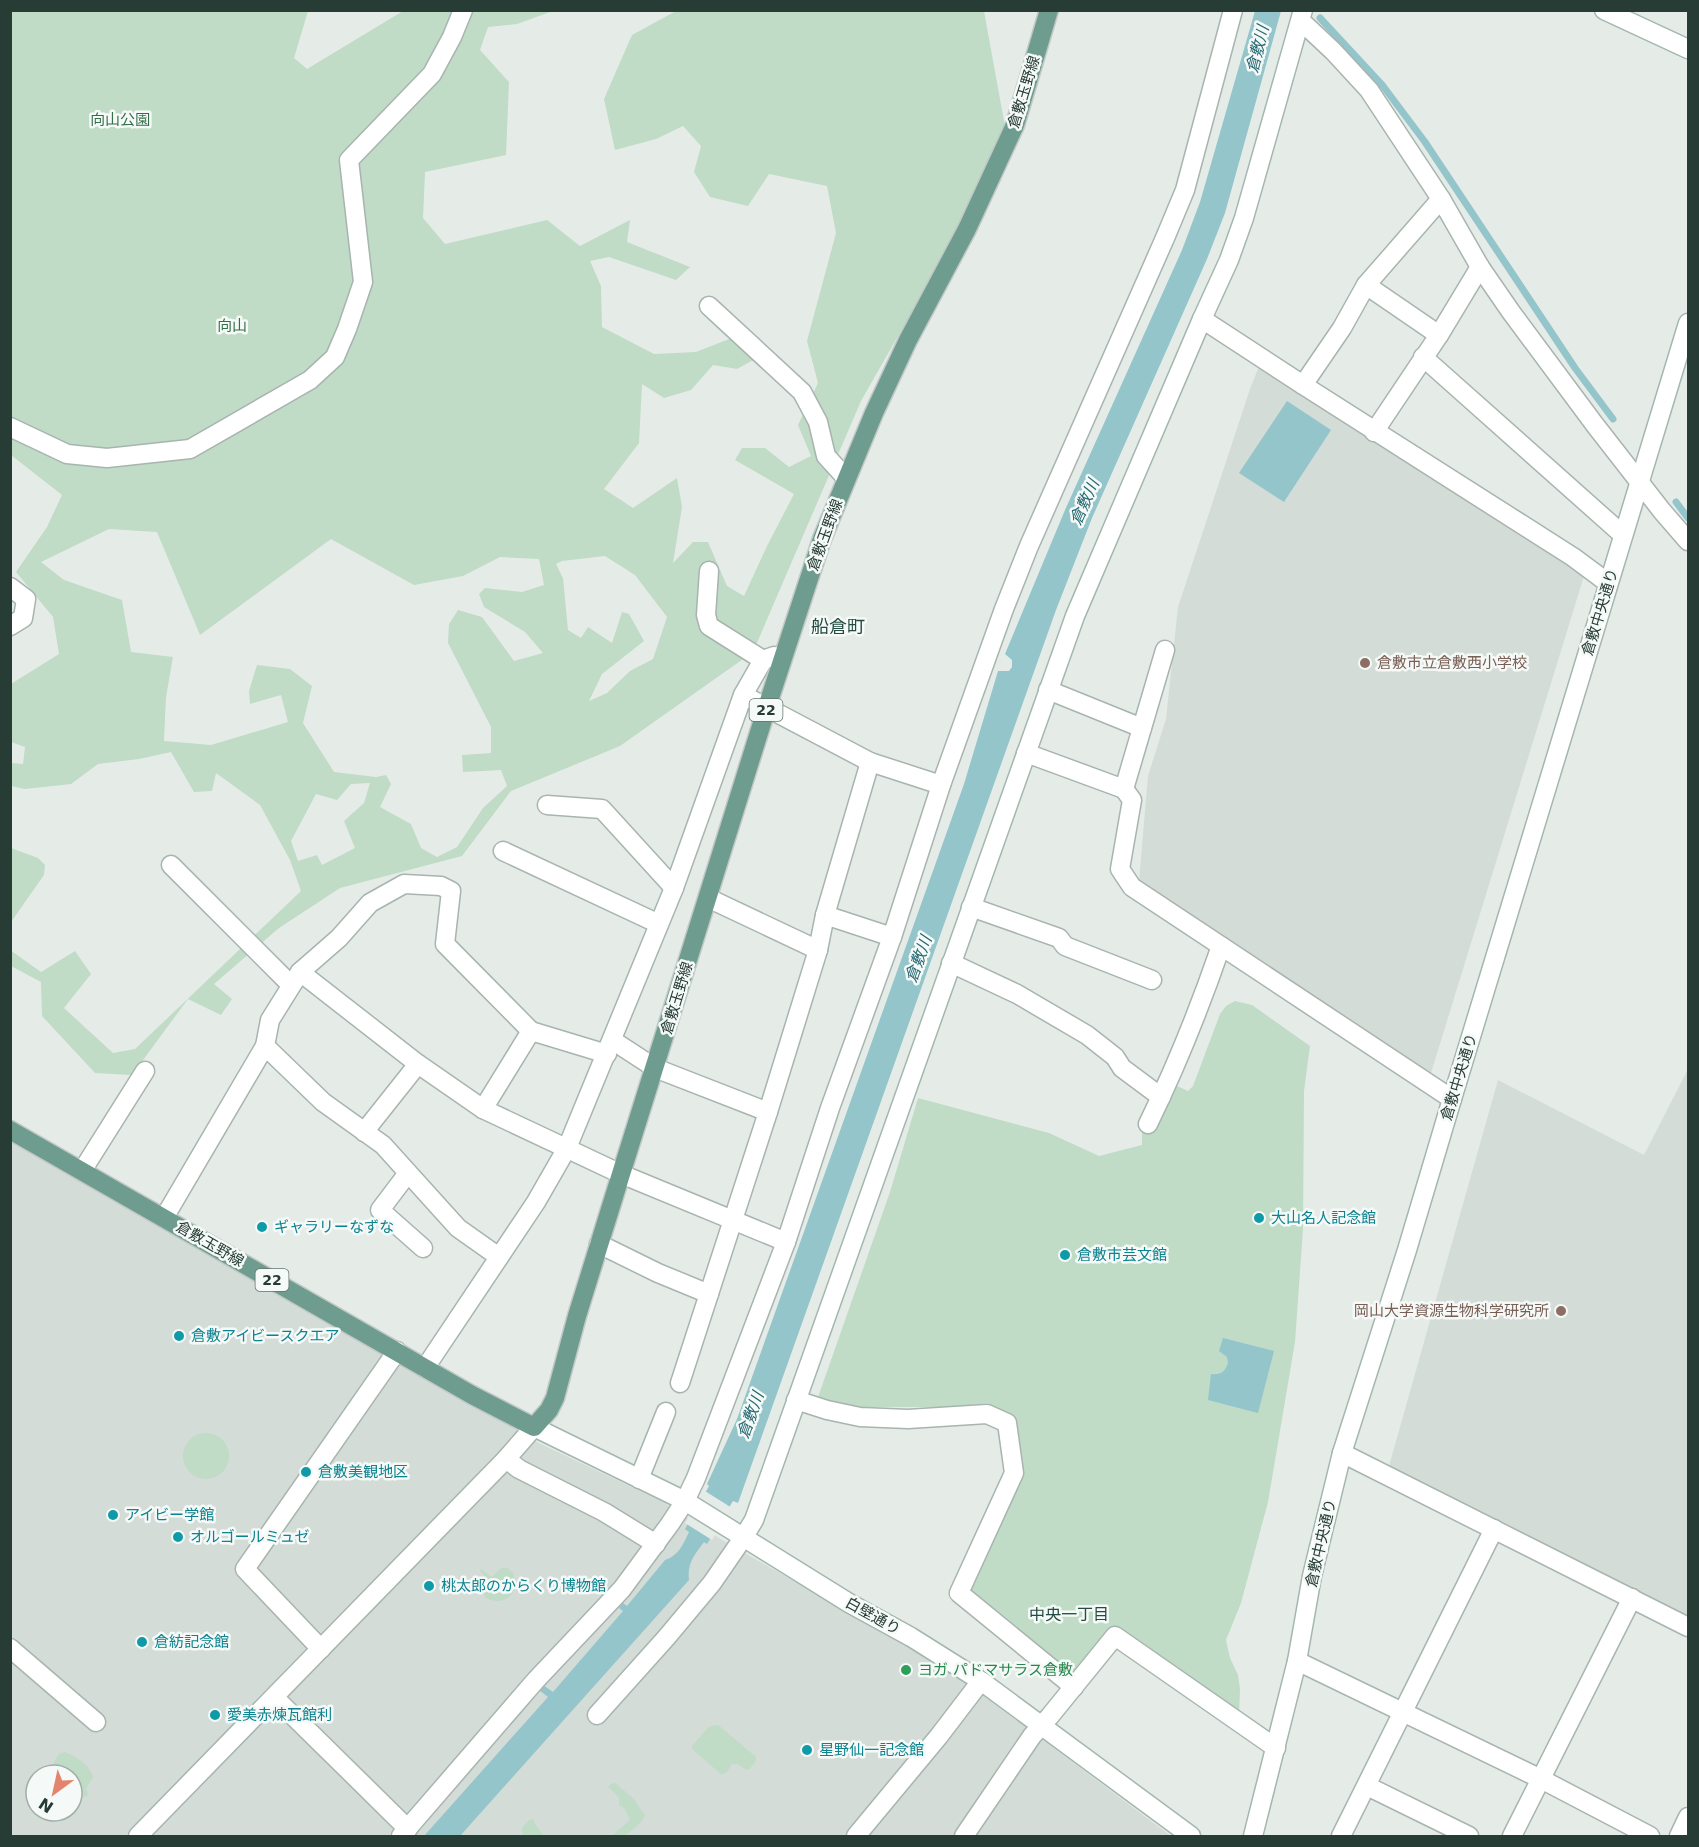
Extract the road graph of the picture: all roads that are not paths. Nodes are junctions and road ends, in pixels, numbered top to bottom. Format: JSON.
{"nodes":[{"id":1,"x":463,"y":10,"type":"edge"},
{"id":2,"x":1049,"y":10,"type":"edge"},
{"id":3,"x":1233,"y":10,"type":"edge"},
{"id":4,"x":1604,"y":10,"type":"edge"},
{"id":5,"x":1302,"y":16,"type":"edge"},
{"id":6,"x":1689,"y":50,"type":"edge"},
{"id":7,"x":1441,"y":199,"type":"junction"},
{"id":8,"x":1480,"y":267,"type":"junction"},
{"id":9,"x":1366,"y":285,"type":"junction"},
{"id":10,"x":709,"y":306,"type":"dead end"},
{"id":11,"x":1202,"y":319,"type":"junction"},
{"id":12,"x":1689,"y":323,"type":"edge"},
{"id":13,"x":1439,"y":334,"type":"junction"},
{"id":14,"x":1424,"y":357,"type":"junction"},
{"id":15,"x":1303,"y":385,"type":"junction"},
{"id":16,"x":10,"y":426,"type":"edge"},
{"id":17,"x":1374,"y":432,"type":"junction"},
{"id":18,"x":846,"y":478,"type":"junction"},
{"id":19,"x":1640,"y":482,"type":"junction"},
{"id":20,"x":1623,"y":535,"type":"junction"},
{"id":21,"x":1689,"y":541,"type":"edge"},
{"id":22,"x":709,"y":572,"type":"dead end"},
{"id":23,"x":1608,"y":583,"type":"junction"},
{"id":24,"x":10,"y":587,"type":"edge"},
{"id":25,"x":10,"y":626,"type":"edge"},
{"id":26,"x":1165,"y":650,"type":"dead end"},
{"id":27,"x":785,"y":651,"type":"junction"},
{"id":28,"x":763,"y":660,"type":"junction"},
{"id":29,"x":1048,"y":690,"type":"junction"},
{"id":30,"x":743,"y":695,"type":"junction"},
{"id":31,"x":767,"y":707,"type":"junction"},
{"id":32,"x":1142,"y":728,"type":"junction"},
{"id":33,"x":1026,"y":753,"type":"junction"},
{"id":34,"x":870,"y":762,"type":"junction"},
{"id":35,"x":941,"y":785,"type":"junction"},
{"id":36,"x":1124,"y":789,"type":"junction"},
{"id":37,"x":546,"y":805,"type":"dead end"},
{"id":38,"x":503,"y":851,"type":"dead end"},
{"id":39,"x":171,"y":865,"type":"dead end"},
{"id":40,"x":674,"y":888,"type":"junction"},
{"id":41,"x":708,"y":898,"type":"junction"},
{"id":42,"x":971,"y":907,"type":"junction"},
{"id":43,"x":825,"y":915,"type":"junction"},
{"id":44,"x":659,"y":924,"type":"junction"},
{"id":45,"x":892,"y":937,"type":"junction"},
{"id":46,"x":1221,"y":946,"type":"junction"},
{"id":47,"x":818,"y":950,"type":"junction"},
{"id":48,"x":951,"y":963,"type":"junction"},
{"id":49,"x":296,"y":978,"type":"junction"},
{"id":50,"x":1152,"y":981,"type":"dead end"},
{"id":51,"x":531,"y":1032,"type":"junction"},
{"id":52,"x":265,"y":1046,"type":"junction"},
{"id":53,"x":609,"y":1047,"type":"junction"},
{"id":54,"x":418,"y":1064,"type":"junction"},
{"id":55,"x":655,"y":1068,"type":"junction"},
{"id":56,"x":145,"y":1071,"type":"dead end"},
{"id":57,"x":1161,"y":1097,"type":"junction"},
{"id":58,"x":1452,"y":1099,"type":"junction"},
{"id":59,"x":483,"y":1109,"type":"junction"},
{"id":60,"x":768,"y":1112,"type":"junction"},
{"id":61,"x":1148,"y":1124,"type":"dead end"},
{"id":62,"x":10,"y":1130,"type":"edge"},
{"id":63,"x":364,"y":1132,"type":"junction"},
{"id":64,"x":567,"y":1148,"type":"junction"},
{"id":65,"x":82,"y":1171,"type":"junction"},
{"id":66,"x":408,"y":1173,"type":"junction"},
{"id":67,"x":621,"y":1174,"type":"junction"},
{"id":68,"x":164,"y":1218,"type":"junction"},
{"id":69,"x":733,"y":1220,"type":"junction"},
{"id":70,"x":786,"y":1242,"type":"junction"},
{"id":71,"x":599,"y":1244,"type":"junction"},
{"id":72,"x":423,"y":1248,"type":"dead end"},
{"id":73,"x":499,"y":1257,"type":"junction"},
{"id":74,"x":709,"y":1294,"type":"junction"},
{"id":75,"x":397,"y":1351,"type":"junction"},
{"id":76,"x":425,"y":1368,"type":"junction"},
{"id":77,"x":680,"y":1383,"type":"dead end"},
{"id":78,"x":796,"y":1400,"type":"junction"},
{"id":79,"x":666,"y":1412,"type":"dead end"},
{"id":80,"x":534,"y":1427,"type":"junction"},
{"id":81,"x":1342,"y":1453,"type":"junction"},
{"id":82,"x":506,"y":1459,"type":"junction"},
{"id":83,"x":639,"y":1479,"type":"junction"},
{"id":84,"x":690,"y":1504,"type":"junction"},
{"id":85,"x":1494,"y":1529,"type":"junction"},
{"id":86,"x":742,"y":1538,"type":"junction"},
{"id":87,"x":656,"y":1544,"type":"junction"},
{"id":88,"x":1632,"y":1598,"type":"junction"},
{"id":89,"x":1689,"y":1627,"type":"edge"},
{"id":90,"x":10,"y":1648,"type":"edge"},
{"id":91,"x":321,"y":1649,"type":"junction"},
{"id":92,"x":1297,"y":1661,"type":"junction"},
{"id":93,"x":981,"y":1681,"type":"junction"},
{"id":94,"x":1074,"y":1687,"type":"junction"},
{"id":95,"x":274,"y":1697,"type":"junction"},
{"id":96,"x":1403,"y":1712,"type":"junction"},
{"id":97,"x":597,"y":1715,"type":"dead end"},
{"id":98,"x":96,"y":1722,"type":"dead end"},
{"id":99,"x":1041,"y":1726,"type":"junction"},
{"id":100,"x":1276,"y":1748,"type":"junction"},
{"id":101,"x":1539,"y":1778,"type":"junction"},
{"id":102,"x":1367,"y":1786,"type":"junction"},
{"id":103,"x":1689,"y":1817,"type":"edge"},
{"id":104,"x":405,"y":1833,"type":"edge"},
{"id":105,"x":138,"y":1836,"type":"edge"},
{"id":106,"x":856,"y":1836,"type":"edge"},
{"id":107,"x":964,"y":1836,"type":"edge"},
{"id":108,"x":1191,"y":1836,"type":"edge"},
{"id":109,"x":1253,"y":1836,"type":"edge"},
{"id":110,"x":1341,"y":1836,"type":"edge"},
{"id":111,"x":1469,"y":1836,"type":"edge"},
{"id":112,"x":1512,"y":1836,"type":"edge"},
{"id":113,"x":1650,"y":1836,"type":"edge"},
{"id":114,"x":1678,"y":1836,"type":"edge"}],
"edges":[{"from":1,"to":16,"type":"street"},
{"from":2,"to":18,"type":"main road","name":"倉敷玉野線","number":"22"},
{"from":3,"to":35,"type":"street"},
{"from":4,"to":6,"type":"street"},
{"from":5,"to":7,"type":"street"},
{"from":5,"to":11,"type":"street"},
{"from":7,"to":8,"type":"street"},
{"from":7,"to":9,"type":"street"},
{"from":8,"to":13,"type":"street"},
{"from":8,"to":19,"type":"street"},
{"from":9,"to":13,"type":"street"},
{"from":9,"to":15,"type":"street"},
{"from":10,"to":18,"type":"street"},
{"from":11,"to":15,"type":"street"},
{"from":11,"to":29,"type":"street"},
{"from":12,"to":19,"type":"street","name":"倉敷中央通り"},
{"from":13,"to":14,"type":"street"},
{"from":14,"to":17,"type":"street"},
{"from":14,"to":20,"type":"street"},
{"from":15,"to":17,"type":"street"},
{"from":17,"to":23,"type":"street"},
{"from":18,"to":27,"type":"main road","name":"倉敷玉野線","number":"22"},
{"from":19,"to":20,"type":"street","name":"倉敷中央通り"},
{"from":19,"to":21,"type":"street"},
{"from":20,"to":23,"type":"street","name":"倉敷中央通り"},
{"from":22,"to":28,"type":"street"},
{"from":23,"to":58,"type":"street","name":"倉敷中央通り"},
{"from":24,"to":25,"type":"street"},
{"from":26,"to":32,"type":"street"},
{"from":27,"to":28,"type":"street"},
{"from":27,"to":31,"type":"main road","name":"倉敷玉野線","number":"22"},
{"from":28,"to":30,"type":"street"},
{"from":29,"to":32,"type":"street"},
{"from":29,"to":33,"type":"street"},
{"from":30,"to":31,"type":"street"},
{"from":30,"to":40,"type":"street"},
{"from":31,"to":34,"type":"street"},
{"from":31,"to":41,"type":"main road","name":"倉敷玉野線","number":"22"},
{"from":32,"to":36,"type":"street"},
{"from":33,"to":36,"type":"street"},
{"from":33,"to":42,"type":"street"},
{"from":34,"to":35,"type":"street"},
{"from":34,"to":43,"type":"street"},
{"from":35,"to":45,"type":"street"},
{"from":36,"to":46,"type":"street"},
{"from":37,"to":40,"type":"street"},
{"from":38,"to":44,"type":"street"},
{"from":39,"to":49,"type":"street"},
{"from":40,"to":44,"type":"street"},
{"from":41,"to":47,"type":"street"},
{"from":41,"to":55,"type":"main road","name":"倉敷玉野線","number":"22"},
{"from":42,"to":48,"type":"street"},
{"from":42,"to":50,"type":"street"},
{"from":43,"to":45,"type":"street"},
{"from":43,"to":47,"type":"street"},
{"from":44,"to":53,"type":"street"},
{"from":45,"to":70,"type":"street"},
{"from":46,"to":57,"type":"street"},
{"from":46,"to":58,"type":"street"},
{"from":47,"to":60,"type":"street"},
{"from":48,"to":57,"type":"street"},
{"from":48,"to":78,"type":"street"},
{"from":49,"to":51,"type":"street"},
{"from":49,"to":52,"type":"street"},
{"from":49,"to":54,"type":"street"},
{"from":51,"to":53,"type":"street"},
{"from":51,"to":59,"type":"street"},
{"from":52,"to":63,"type":"street"},
{"from":52,"to":68,"type":"street"},
{"from":53,"to":55,"type":"street"},
{"from":53,"to":64,"type":"street"},
{"from":54,"to":59,"type":"street"},
{"from":54,"to":63,"type":"street"},
{"from":55,"to":60,"type":"street"},
{"from":55,"to":67,"type":"main road","name":"倉敷玉野線","number":"22"},
{"from":56,"to":65,"type":"street"},
{"from":57,"to":61,"type":"street"},
{"from":58,"to":81,"type":"street","name":"倉敷中央通り"},
{"from":59,"to":64,"type":"street"},
{"from":60,"to":69,"type":"street"},
{"from":62,"to":65,"type":"main road","name":"倉敷玉野線","number":"22"},
{"from":63,"to":66,"type":"street"},
{"from":64,"to":67,"type":"street"},
{"from":64,"to":73,"type":"street"},
{"from":65,"to":68,"type":"main road","name":"倉敷玉野線","number":"22"},
{"from":66,"to":72,"type":"street"},
{"from":66,"to":73,"type":"street"},
{"from":67,"to":69,"type":"street"},
{"from":67,"to":71,"type":"main road","name":"倉敷玉野線","number":"22"},
{"from":68,"to":75,"type":"main road","name":"倉敷玉野線","number":"22"},
{"from":69,"to":70,"type":"street"},
{"from":69,"to":74,"type":"street"},
{"from":70,"to":84,"type":"street"},
{"from":71,"to":74,"type":"street"},
{"from":71,"to":80,"type":"main road","name":"倉敷玉野線","number":"22"},
{"from":73,"to":76,"type":"street"},
{"from":74,"to":77,"type":"street"},
{"from":75,"to":76,"type":"main road","name":"倉敷玉野線","number":"22"},
{"from":75,"to":91,"type":"street"},
{"from":76,"to":80,"type":"main road","name":"倉敷玉野線","number":"22"},
{"from":78,"to":86,"type":"street"},
{"from":78,"to":94,"type":"street"},
{"from":79,"to":83,"type":"street"},
{"from":80,"to":82,"type":"street"},
{"from":80,"to":83,"type":"street","name":"白壁通り"},
{"from":81,"to":85,"type":"street"},
{"from":81,"to":92,"type":"street","name":"倉敷中央通り"},
{"from":82,"to":87,"type":"street"},
{"from":82,"to":91,"type":"street"},
{"from":83,"to":84,"type":"street","name":"白壁通り"},
{"from":84,"to":86,"type":"street","name":"白壁通り"},
{"from":84,"to":87,"type":"street"},
{"from":85,"to":88,"type":"street"},
{"from":85,"to":96,"type":"street"},
{"from":86,"to":93,"type":"street","name":"白壁通り"},
{"from":86,"to":97,"type":"street"},
{"from":87,"to":104,"type":"street"},
{"from":88,"to":89,"type":"street"},
{"from":88,"to":101,"type":"street"},
{"from":90,"to":98,"type":"street"},
{"from":91,"to":95,"type":"street"},
{"from":92,"to":96,"type":"street"},
{"from":92,"to":100,"type":"street","name":"倉敷中央通り"},
{"from":93,"to":99,"type":"street","name":"白壁通り"},
{"from":93,"to":106,"type":"street"},
{"from":94,"to":99,"type":"street"},
{"from":94,"to":100,"type":"street"},
{"from":95,"to":104,"type":"street"},
{"from":95,"to":105,"type":"street"},
{"from":96,"to":101,"type":"street"},
{"from":96,"to":102,"type":"street"},
{"from":99,"to":107,"type":"street"},
{"from":99,"to":108,"type":"street","name":"白壁通り"},
{"from":100,"to":109,"type":"street","name":"倉敷中央通り"},
{"from":101,"to":112,"type":"street"},
{"from":101,"to":113,"type":"street"},
{"from":102,"to":110,"type":"street"},
{"from":102,"to":111,"type":"street"},
{"from":103,"to":114,"type":"street"}]}
